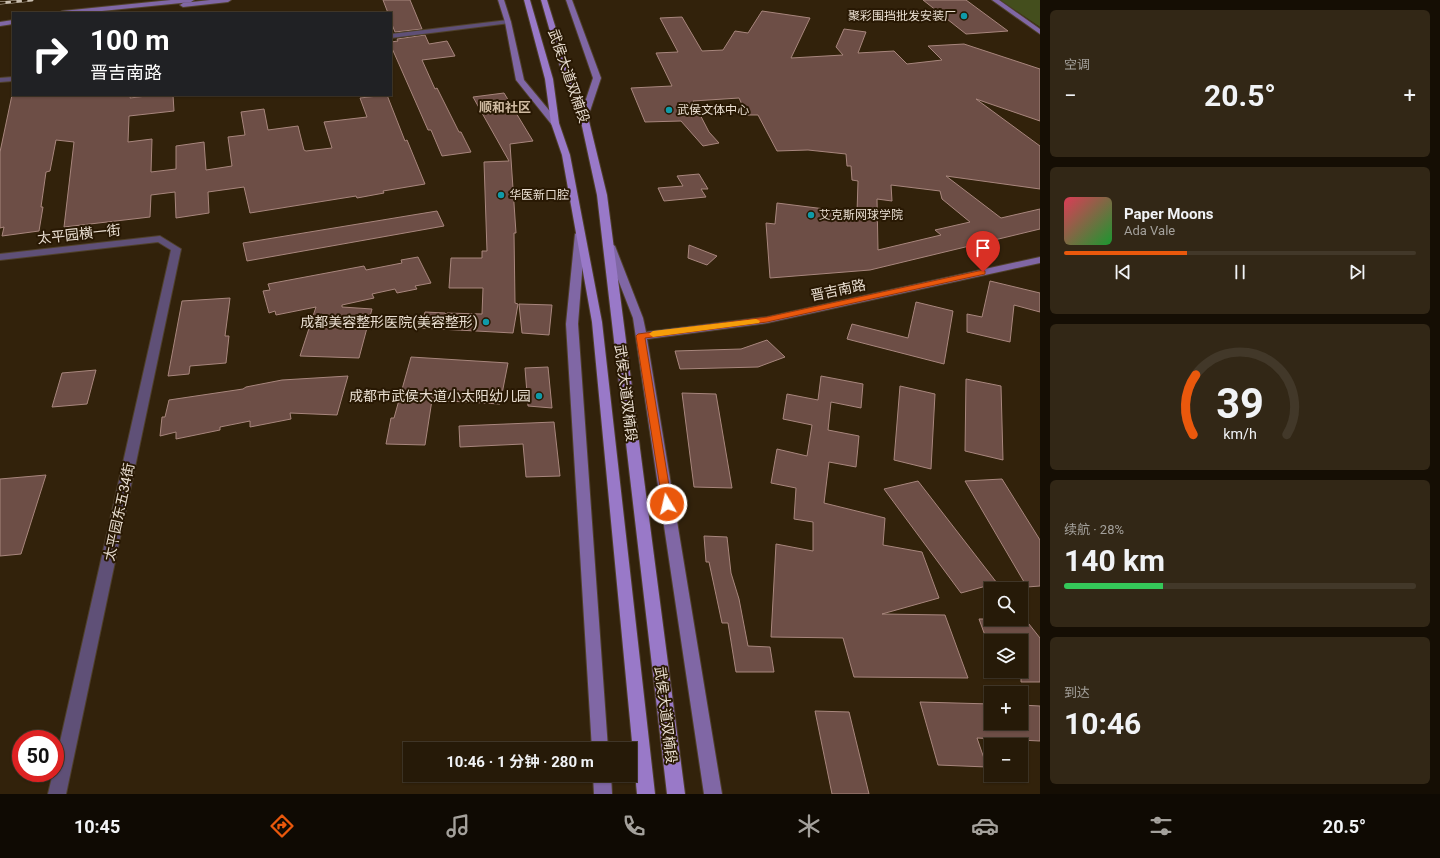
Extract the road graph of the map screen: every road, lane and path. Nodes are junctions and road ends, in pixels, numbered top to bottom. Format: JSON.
{"nodes":[{"id":1,"x":191,"y":0,"type":"edge"},
{"id":2,"x":228,"y":0,"type":"edge"},
{"id":3,"x":501,"y":0,"type":"edge"},
{"id":4,"x":527,"y":0,"type":"edge"},
{"id":5,"x":544,"y":0,"type":"edge"},
{"id":6,"x":569,"y":0,"type":"edge"},
{"id":7,"x":995,"y":0,"type":"edge"},
{"id":8,"x":72,"y":12,"type":"edge"},
{"id":9,"x":113,"y":12,"type":"edge"},
{"id":10,"x":12,"y":18,"type":"edge"},
{"id":11,"x":0,"y":19,"type":"edge"},
{"id":12,"x":12,"y":22,"type":"edge"},
{"id":13,"x":508,"y":22,"type":"junction"},
{"id":14,"x":0,"y":24,"type":"edge"},
{"id":15,"x":1040,"y":32,"type":"edge"},
{"id":16,"x":392,"y":36,"type":"edge"},
{"id":17,"x":12,"y":79,"type":"edge"},
{"id":18,"x":0,"y":80,"type":"edge"},
{"id":19,"x":584,"y":117,"type":"junction"},
{"id":20,"x":555,"y":123,"type":"junction"},
{"id":21,"x":580,"y":234,"type":"junction"},
{"id":22,"x":160,"y":239,"type":"joint"},
{"id":23,"x":608,"y":242,"type":"junction"},
{"id":24,"x":0,"y":257,"type":"edge"},
{"id":25,"x":1040,"y":260,"type":"edge"},
{"id":26,"x":641,"y":336,"type":"junction"},
{"id":27,"x":600,"y":742,"type":"edge"},
{"id":28,"x":602,"y":782,"type":"edge"},
{"id":29,"x":57,"y":794,"type":"edge"},
{"id":30,"x":603,"y":794,"type":"edge"},
{"id":31,"x":646,"y":794,"type":"edge"},
{"id":32,"x":676,"y":794,"type":"edge"},
{"id":33,"x":712,"y":794,"type":"edge"}],
"edges":[{"from":1,"to":8,"type":"street"},
{"from":2,"to":9,"type":"street"},
{"from":3,"to":13,"type":"street"},
{"from":4,"to":20,"type":"main road","name":"武侯大道双楠段"},
{"from":5,"to":19,"type":"main road","name":"武侯大道双楠段"},
{"from":6,"to":19,"type":"street"},
{"from":7,"to":15,"type":"street"},
{"from":10,"to":11,"type":"street"},
{"from":12,"to":14,"type":"street"},
{"from":13,"to":16,"type":"street"},
{"from":13,"to":20,"type":"street"},
{"from":17,"to":18,"type":"street"},
{"from":19,"to":23,"type":"main road","name":"武侯大道双楠段"},
{"from":20,"to":21,"type":"main road","name":"武侯大道双楠段"},
{"from":21,"to":27,"type":"street"},
{"from":21,"to":31,"type":"main road","name":"武侯大道双楠段"},
{"from":22,"to":24,"type":"street","name":"太平园横一街"},
{"from":22,"to":29,"type":"street","name":"太平园东五34街"},
{"from":23,"to":26,"type":"street"},
{"from":23,"to":32,"type":"main road","name":"武侯大道双楠段"},
{"from":25,"to":26,"type":"street","name":"晋吉南路"},
{"from":26,"to":33,"type":"street"},
{"from":28,"to":30,"type":"street"}]}
